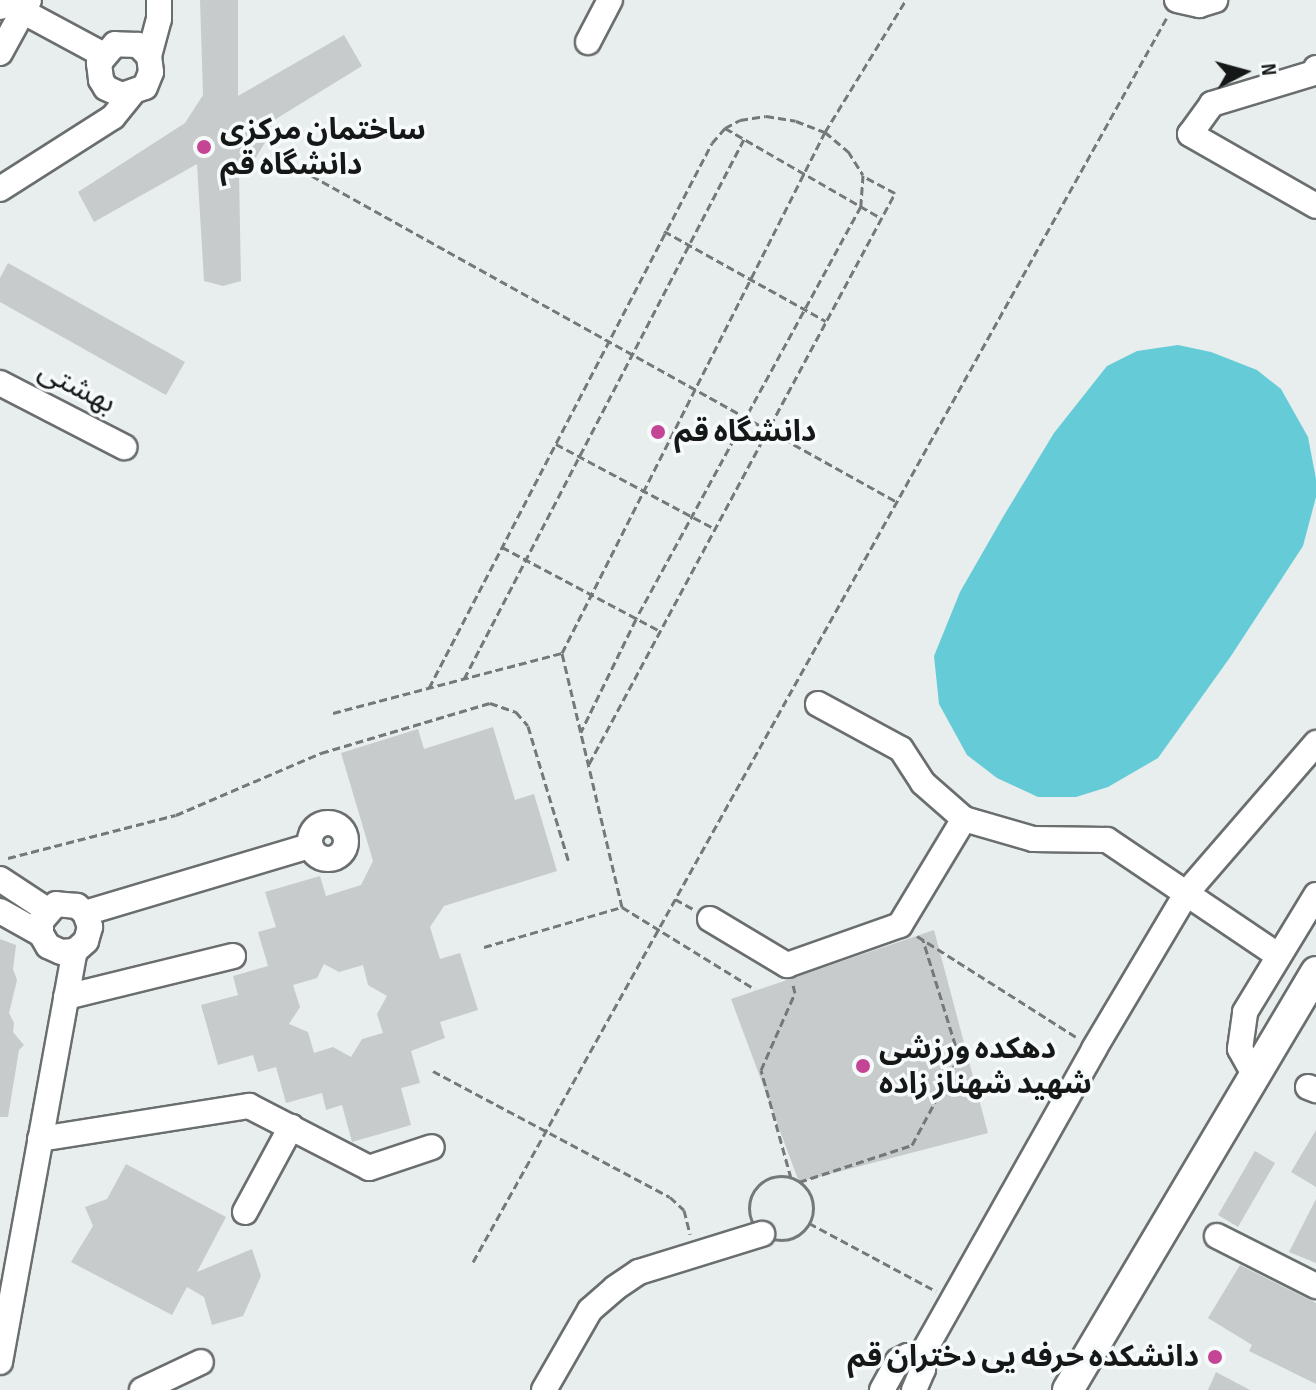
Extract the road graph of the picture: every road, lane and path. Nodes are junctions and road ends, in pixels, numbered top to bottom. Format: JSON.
{"nodes":[{"id":1,"x":159,"y":0,"type":"edge"},
{"id":2,"x":610,"y":0,"type":"edge"},
{"id":3,"x":906,"y":0,"type":"edge"},
{"id":4,"x":1215,"y":0,"type":"edge"},
{"id":5,"x":14,"y":5,"type":"edge"},
{"id":6,"x":1173,"y":7,"type":"edge"},
{"id":7,"x":588,"y":42,"type":"dead end"},
{"id":8,"x":0,"y":53,"type":"edge"},
{"id":9,"x":102,"y":54,"type":"junction"},
{"id":10,"x":149,"y":56,"type":"junction"},
{"id":11,"x":1316,"y":68,"type":"edge"},
{"id":12,"x":131,"y":95,"type":"junction"},
{"id":13,"x":725,"y":128,"type":"junction"},
{"id":14,"x":825,"y":132,"type":"junction"},
{"id":15,"x":744,"y":139,"type":"junction"},
{"id":16,"x":280,"y":158,"type":"dead end"},
{"id":17,"x":804,"y":174,"type":"junction"},
{"id":18,"x":863,"y":175,"type":"junction"},
{"id":19,"x":0,"y":189,"type":"edge"},
{"id":20,"x":861,"y":206,"type":"junction"},
{"id":21,"x":1316,"y":206,"type":"edge"},
{"id":22,"x":882,"y":219,"type":"junction"},
{"id":23,"x":664,"y":231,"type":"junction"},
{"id":24,"x":689,"y":245,"type":"junction"},
{"id":25,"x":752,"y":278,"type":"junction"},
{"id":26,"x":804,"y":309,"type":"junction"},
{"id":27,"x":826,"y":321,"type":"junction"},
{"id":28,"x":609,"y":342,"type":"junction"},
{"id":29,"x":632,"y":355,"type":"junction"},
{"id":30,"x":0,"y":383,"type":"edge"},
{"id":31,"x":695,"y":391,"type":"junction"},
{"id":32,"x":746,"y":417,"type":"junction"},
{"id":33,"x":768,"y":430,"type":"junction"},
{"id":34,"x":556,"y":444,"type":"junction"},
{"id":35,"x":124,"y":447,"type":"dead end"},
{"id":36,"x":579,"y":457,"type":"junction"},
{"id":37,"x":645,"y":491,"type":"junction"},
{"id":38,"x":897,"y":502,"type":"junction"},
{"id":39,"x":692,"y":516,"type":"junction"},
{"id":40,"x":715,"y":529,"type":"junction"},
{"id":41,"x":502,"y":547,"type":"junction"},
{"id":42,"x":526,"y":560,"type":"junction"},
{"id":43,"x":591,"y":596,"type":"junction"},
{"id":44,"x":636,"y":619,"type":"junction"},
{"id":45,"x":660,"y":631,"type":"junction"},
{"id":46,"x":562,"y":653,"type":"junction"},
{"id":47,"x":464,"y":679,"type":"junction"},
{"id":48,"x":429,"y":688,"type":"junction"},
{"id":49,"x":818,"y":704,"type":"dead end"},
{"id":50,"x":333,"y":713,"type":"dead end"},
{"id":51,"x":581,"y":732,"type":"junction"},
{"id":52,"x":1316,"y":743,"type":"edge"},
{"id":53,"x":589,"y":764,"type":"junction"},
{"id":54,"x":964,"y":819,"type":"junction"},
{"id":55,"x":310,"y":846,"type":"dead end"},
{"id":56,"x":0,"y":859,"type":"edge"},
{"id":57,"x":569,"y":863,"type":"dead end"},
{"id":58,"x":0,"y":879,"type":"edge"},
{"id":59,"x":1188,"y":891,"type":"junction"},
{"id":60,"x":1316,"y":895,"type":"edge"},
{"id":61,"x":622,"y":907,"type":"junction"},
{"id":62,"x":47,"y":910,"type":"junction"},
{"id":63,"x":0,"y":911,"type":"edge"},
{"id":64,"x":85,"y":913,"type":"junction"},
{"id":65,"x":710,"y":919,"type":"dead end"},
{"id":66,"x":900,"y":925,"type":"junction"},
{"id":67,"x":658,"y":929,"type":"junction"},
{"id":68,"x":41,"y":934,"type":"junction"},
{"id":69,"x":923,"y":940,"type":"junction"},
{"id":70,"x":484,"y":947,"type":"dead end"},
{"id":71,"x":75,"y":951,"type":"junction"},
{"id":72,"x":233,"y":956,"type":"dead end"},
{"id":73,"x":1279,"y":956,"type":"junction"},
{"id":74,"x":787,"y":965,"type":"junction"},
{"id":75,"x":1316,"y":972,"type":"edge"},
{"id":76,"x":755,"y":989,"type":"dead end"},
{"id":77,"x":66,"y":997,"type":"junction"},
{"id":78,"x":1094,"y":1049,"type":"junction"},
{"id":79,"x":433,"y":1071,"type":"dead end"},
{"id":80,"x":1255,"y":1076,"type":"junction"},
{"id":81,"x":291,"y":1127,"type":"junction"},
{"id":82,"x":545,"y":1132,"type":"junction"},
{"id":83,"x":40,"y":1139,"type":"junction"},
{"id":84,"x":432,"y":1147,"type":"dead end"},
{"id":85,"x":791,"y":1178,"type":"junction"},
{"id":86,"x":799,"y":1182,"type":"junction"},
{"id":87,"x":245,"y":1212,"type":"dead end"},
{"id":88,"x":809,"y":1223,"type":"junction"},
{"id":89,"x":762,"y":1234,"type":"junction"},
{"id":90,"x":1217,"y":1236,"type":"dead end"},
{"id":91,"x":473,"y":1262,"type":"dead end"},
{"id":92,"x":677,"y":1262,"type":"junction"},
{"id":93,"x":1316,"y":1286,"type":"edge"},
{"id":94,"x":952,"y":1300,"type":"junction"},
{"id":95,"x":919,"y":1360,"type":"junction"},
{"id":96,"x":0,"y":1362,"type":"edge"},
{"id":97,"x":201,"y":1362,"type":"dead end"},
{"id":98,"x":142,"y":1390,"type":"edge"},
{"id":99,"x":544,"y":1390,"type":"edge"},
{"id":100,"x":882,"y":1390,"type":"edge"},
{"id":101,"x":914,"y":1390,"type":"edge"},
{"id":102,"x":1068,"y":1390,"type":"edge"}],
"edges":[{"from":1,"to":10,"type":"street"},
{"from":2,"to":7,"type":"street"},
{"from":3,"to":14,"type":"path"},
{"from":4,"to":6,"type":"street"},
{"from":5,"to":8,"type":"street"},
{"from":5,"to":9,"type":"street"},
{"from":6,"to":38,"type":"path"},
{"from":9,"to":10,"type":"street"},
{"from":9,"to":12,"type":"street"},
{"from":10,"to":12,"type":"street"},
{"from":11,"to":21,"type":"street"},
{"from":12,"to":19,"type":"street"},
{"from":13,"to":14,"type":"path"},
{"from":13,"to":15,"type":"path"},
{"from":13,"to":23,"type":"path"},
{"from":14,"to":17,"type":"path"},
{"from":14,"to":18,"type":"path"},
{"from":15,"to":17,"type":"path"},
{"from":15,"to":24,"type":"path"},
{"from":16,"to":28,"type":"path"},
{"from":17,"to":20,"type":"path"},
{"from":17,"to":25,"type":"path"},
{"from":18,"to":20,"type":"path"},
{"from":18,"to":22,"type":"path"},
{"from":20,"to":22,"type":"path"},
{"from":20,"to":26,"type":"path"},
{"from":22,"to":27,"type":"path"},
{"from":23,"to":24,"type":"path"},
{"from":23,"to":28,"type":"path"},
{"from":24,"to":25,"type":"path"},
{"from":24,"to":29,"type":"path"},
{"from":25,"to":26,"type":"path"},
{"from":25,"to":31,"type":"path"},
{"from":26,"to":27,"type":"path"},
{"from":26,"to":32,"type":"path"},
{"from":27,"to":33,"type":"path"},
{"from":28,"to":29,"type":"path"},
{"from":28,"to":34,"type":"path"},
{"from":29,"to":31,"type":"path"},
{"from":29,"to":36,"type":"path"},
{"from":30,"to":35,"type":"street","name":"بهشتی"},
{"from":31,"to":32,"type":"path"},
{"from":31,"to":37,"type":"path"},
{"from":32,"to":33,"type":"path"},
{"from":32,"to":39,"type":"path"},
{"from":33,"to":38,"type":"path"},
{"from":33,"to":40,"type":"path"},
{"from":34,"to":36,"type":"path"},
{"from":34,"to":41,"type":"path"},
{"from":36,"to":37,"type":"path"},
{"from":36,"to":42,"type":"path"},
{"from":37,"to":39,"type":"path"},
{"from":37,"to":43,"type":"path"},
{"from":38,"to":67,"type":"path"},
{"from":39,"to":40,"type":"path"},
{"from":39,"to":44,"type":"path"},
{"from":40,"to":45,"type":"path"},
{"from":41,"to":42,"type":"path"},
{"from":41,"to":48,"type":"path"},
{"from":42,"to":43,"type":"path"},
{"from":42,"to":47,"type":"path"},
{"from":43,"to":44,"type":"path"},
{"from":43,"to":46,"type":"path"},
{"from":44,"to":45,"type":"path"},
{"from":44,"to":51,"type":"path"},
{"from":45,"to":53,"type":"path"},
{"from":46,"to":47,"type":"path"},
{"from":46,"to":51,"type":"path"},
{"from":47,"to":48,"type":"path"},
{"from":48,"to":50,"type":"path"},
{"from":49,"to":54,"type":"street"},
{"from":51,"to":53,"type":"path"},
{"from":52,"to":59,"type":"street"},
{"from":53,"to":61,"type":"path"},
{"from":54,"to":59,"type":"street"},
{"from":54,"to":66,"type":"street"},
{"from":55,"to":64,"type":"street"},
{"from":56,"to":57,"type":"path"},
{"from":58,"to":62,"type":"street"},
{"from":59,"to":73,"type":"street"},
{"from":59,"to":78,"type":"street"},
{"from":60,"to":73,"type":"street"},
{"from":61,"to":67,"type":"path"},
{"from":61,"to":70,"type":"path"},
{"from":62,"to":64,"type":"street"},
{"from":62,"to":68,"type":"street"},
{"from":63,"to":68,"type":"street"},
{"from":64,"to":71,"type":"street"},
{"from":65,"to":74,"type":"street"},
{"from":66,"to":69,"type":"path"},
{"from":66,"to":74,"type":"street"},
{"from":67,"to":76,"type":"path"},
{"from":67,"to":82,"type":"path"},
{"from":68,"to":71,"type":"street"},
{"from":69,"to":78,"type":"path"},
{"from":69,"to":86,"type":"path"},
{"from":71,"to":77,"type":"street"},
{"from":72,"to":77,"type":"street"},
{"from":73,"to":80,"type":"street"},
{"from":74,"to":85,"type":"path"},
{"from":75,"to":80,"type":"main road"},
{"from":77,"to":83,"type":"street"},
{"from":78,"to":94,"type":"street"},
{"from":79,"to":82,"type":"path"},
{"from":80,"to":102,"type":"main road"},
{"from":81,"to":83,"type":"street"},
{"from":81,"to":84,"type":"street"},
{"from":81,"to":87,"type":"street"},
{"from":82,"to":91,"type":"path"},
{"from":82,"to":92,"type":"path"},
{"from":83,"to":96,"type":"street"},
{"from":85,"to":86,"type":"path"},
{"from":85,"to":89,"type":"path"},
{"from":86,"to":88,"type":"path"},
{"from":88,"to":89,"type":"path"},
{"from":88,"to":94,"type":"path"},
{"from":89,"to":92,"type":"street"},
{"from":90,"to":93,"type":"street"},
{"from":92,"to":99,"type":"street"},
{"from":94,"to":95,"type":"street"},
{"from":95,"to":100,"type":"street"},
{"from":95,"to":101,"type":"street"},
{"from":97,"to":98,"type":"street"}]}
